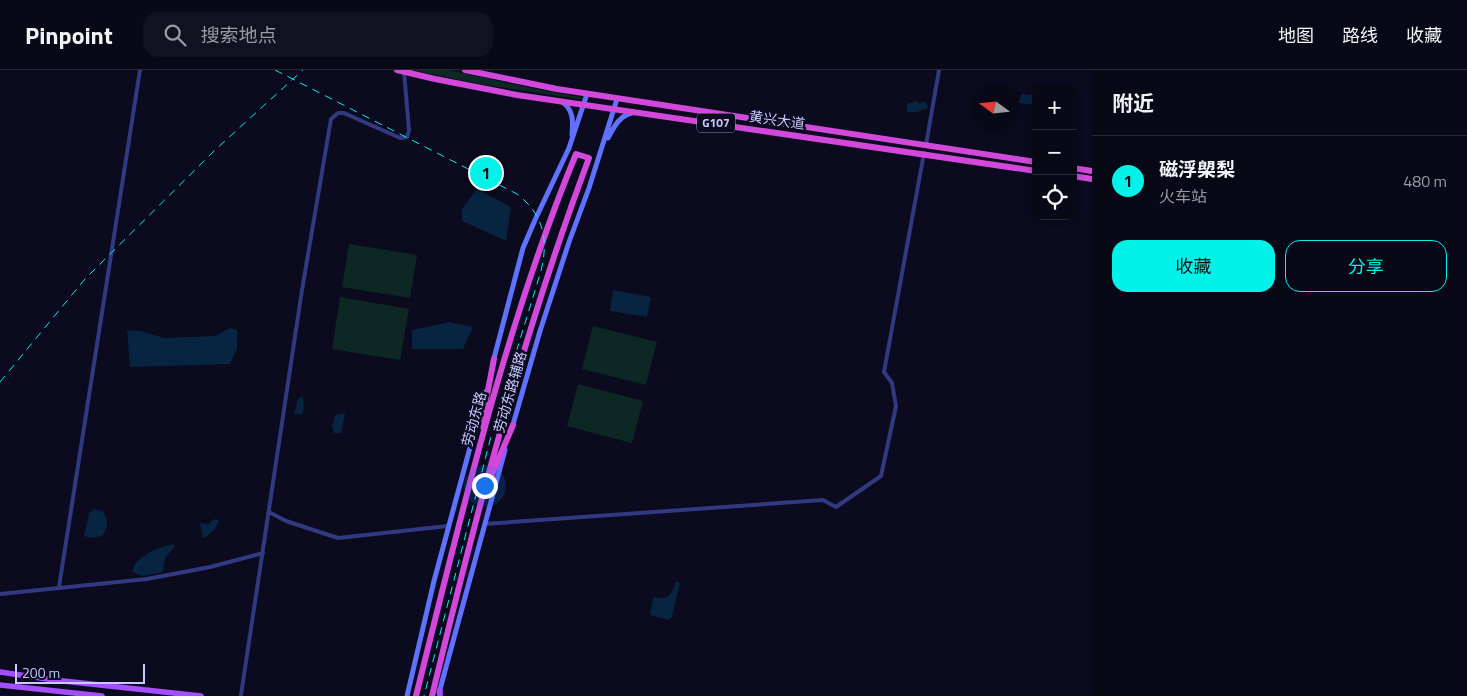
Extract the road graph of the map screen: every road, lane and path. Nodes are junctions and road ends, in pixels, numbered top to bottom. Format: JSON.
{"nodes":[{"id":1,"x":140,"y":70,"type":"edge"},
{"id":2,"x":397,"y":70,"type":"edge"},
{"id":3,"x":465,"y":70,"type":"edge"},
{"id":4,"x":939,"y":70,"type":"edge"},
{"id":5,"x":404,"y":72,"type":"junction"},
{"id":6,"x":587,"y":94,"type":"junction"},
{"id":7,"x":618,"y":99,"type":"junction"},
{"id":8,"x":559,"y":101,"type":"junction"},
{"id":9,"x":584,"y":105,"type":"junction"},
{"id":10,"x":615,"y":109,"type":"junction"},
{"id":11,"x":638,"y":112,"type":"junction"},
{"id":12,"x":926,"y":145,"type":"junction"},
{"id":13,"x":568,"y":148,"type":"junction"},
{"id":14,"x":924,"y":154,"type":"junction"},
{"id":15,"x":1032,"y":161,"type":"edge"},
{"id":16,"x":1077,"y":169,"type":"edge"},
{"id":17,"x":1032,"y":170,"type":"edge"},
{"id":18,"x":1092,"y":171,"type":"edge"},
{"id":19,"x":594,"y":173,"type":"junction"},
{"id":20,"x":1077,"y":177,"type":"edge"},
{"id":21,"x":1092,"y":179,"type":"edge"},
{"id":22,"x":494,"y":358,"type":"junction"},
{"id":23,"x":513,"y":425,"type":"junction"},
{"id":24,"x":468,"y":489,"type":"junction"},
{"id":25,"x":269,"y":512,"type":"junction"},
{"id":26,"x":485,"y":524,"type":"junction"},
{"id":27,"x":448,"y":526,"type":"junction"},
{"id":28,"x":472,"y":535,"type":"junction"},
{"id":29,"x":263,"y":553,"type":"junction"},
{"id":30,"x":59,"y":587,"type":"junction"},
{"id":31,"x":0,"y":594,"type":"edge"},
{"id":32,"x":0,"y":672,"type":"edge"},
{"id":33,"x":0,"y":685,"type":"edge"},
{"id":34,"x":439,"y":694,"type":"edge"},
{"id":35,"x":241,"y":695,"type":"dead end"},
{"id":36,"x":102,"y":696,"type":"edge"},
{"id":37,"x":201,"y":696,"type":"edge"},
{"id":38,"x":406,"y":696,"type":"edge"},
{"id":39,"x":416,"y":696,"type":"edge"},
{"id":40,"x":432,"y":696,"type":"edge"}],
"edges":[{"from":1,"to":30,"type":"street"},
{"from":2,"to":5,"type":"highway","name":"黄兴大道","number":"G107"},
{"from":3,"to":6,"type":"highway","name":"黄兴大道","number":"G107"},
{"from":4,"to":12,"type":"street"},
{"from":5,"to":8,"type":"highway","name":"黄兴大道","number":"G107"},
{"from":5,"to":25,"type":"street"},
{"from":6,"to":7,"type":"highway","name":"黄兴大道","number":"G107"},
{"from":6,"to":9,"type":"main road"},
{"from":7,"to":10,"type":"main road","name":"劳动东路辅路"},
{"from":7,"to":12,"type":"highway","name":"黄兴大道","number":"G107"},
{"from":8,"to":9,"type":"highway","name":"黄兴大道","number":"G107"},
{"from":8,"to":13,"type":"main road"},
{"from":9,"to":10,"type":"highway","name":"黄兴大道","number":"G107"},
{"from":9,"to":13,"type":"main road"},
{"from":10,"to":11,"type":"highway","name":"黄兴大道","number":"G107"},
{"from":10,"to":19,"type":"main road","name":"劳动东路辅路"},
{"from":11,"to":14,"type":"highway","name":"黄兴大道","number":"G107"},
{"from":11,"to":19,"type":"main road"},
{"from":12,"to":15,"type":"highway","name":"黄兴大道","number":"G107"},
{"from":13,"to":22,"type":"main road"},
{"from":14,"to":17,"type":"highway","name":"黄兴大道","number":"G107"},
{"from":14,"to":26,"type":"street"},
{"from":16,"to":18,"type":"highway"},
{"from":19,"to":23,"type":"main road","name":"劳动东路辅路"},
{"from":20,"to":21,"type":"highway"},
{"from":22,"to":24,"type":"highway"},
{"from":22,"to":27,"type":"main road"},
{"from":23,"to":26,"type":"main road","name":"劳动东路辅路"},
{"from":23,"to":28,"type":"highway"},
{"from":24,"to":28,"type":"highway","name":"劳动东路"},
{"from":24,"to":39,"type":"highway","name":"劳动东路"},
{"from":25,"to":27,"type":"street"},
{"from":25,"to":29,"type":"street"},
{"from":26,"to":34,"type":"main road","name":"劳动东路辅路"},
{"from":27,"to":38,"type":"main road"},
{"from":28,"to":40,"type":"highway","name":"劳动东路"},
{"from":29,"to":30,"type":"street"},
{"from":29,"to":35,"type":"street"},
{"from":30,"to":31,"type":"street"},
{"from":32,"to":37,"type":"main road"},
{"from":33,"to":36,"type":"main road"}]}
